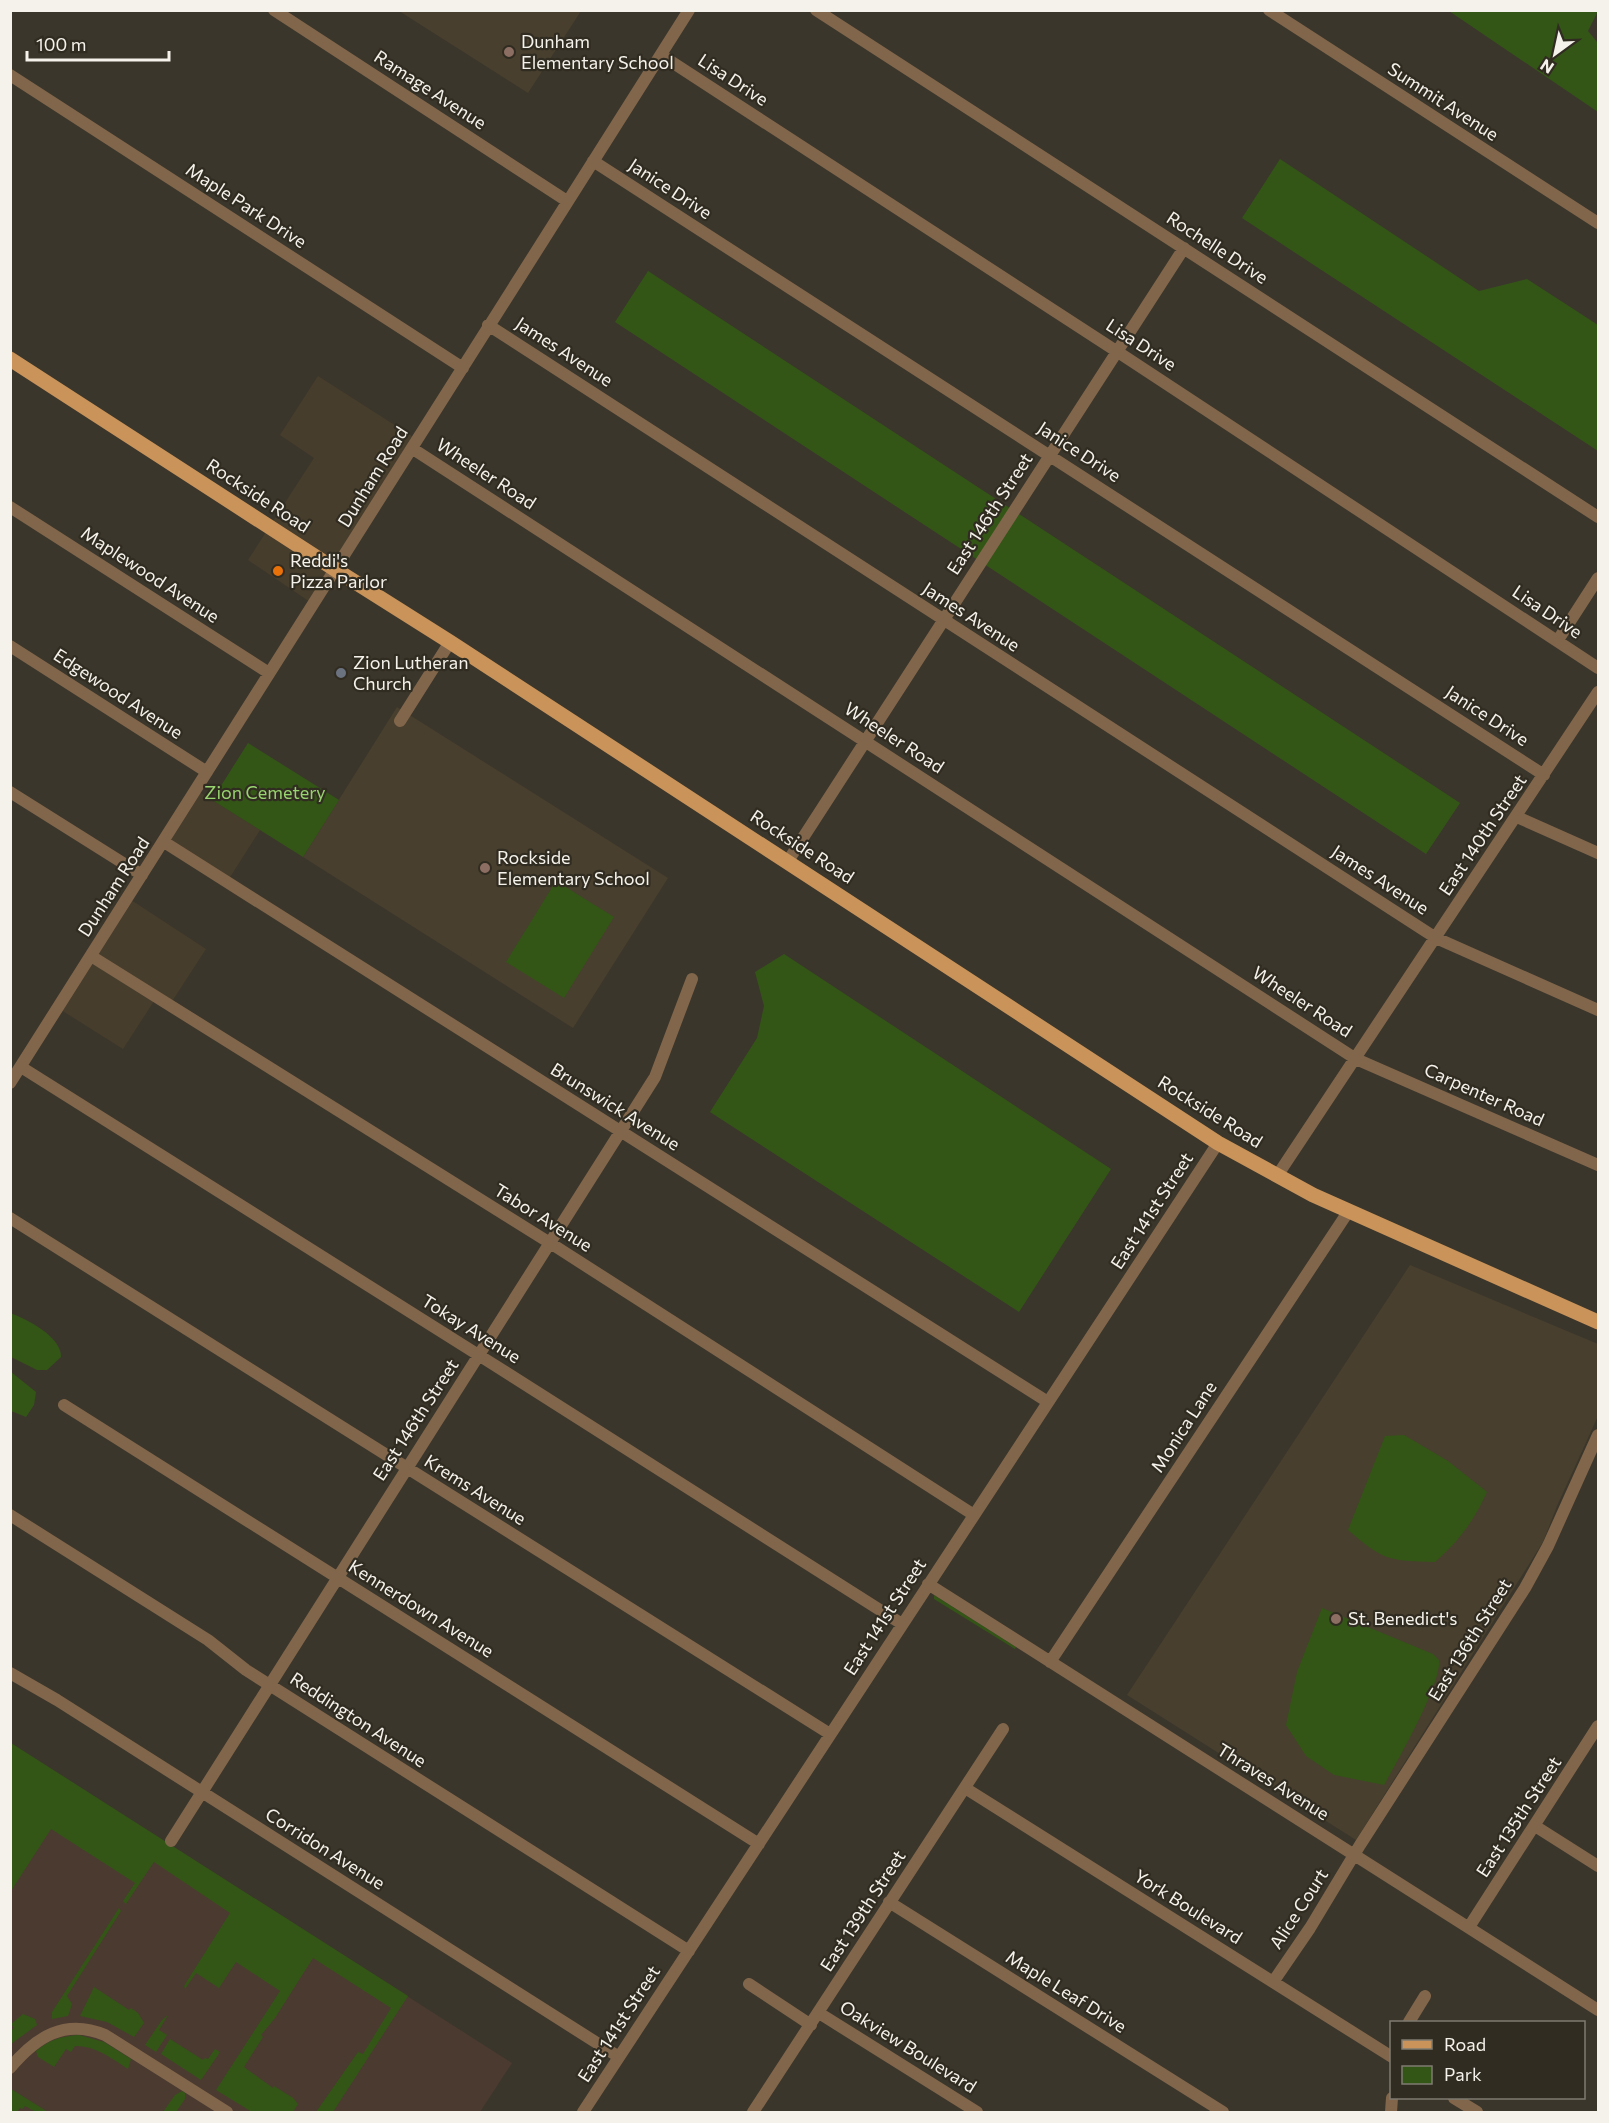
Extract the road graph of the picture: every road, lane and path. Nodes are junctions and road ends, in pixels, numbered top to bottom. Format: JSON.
{"nodes":[{"id":1,"x":274,"y":10,"type":"edge"},
{"id":2,"x":689,"y":10,"type":"edge"},
{"id":3,"x":816,"y":10,"type":"edge"},
{"id":4,"x":1269,"y":10,"type":"edge"},
{"id":5,"x":661,"y":55,"type":"junction"},
{"id":6,"x":10,"y":75,"type":"edge"},
{"id":7,"x":593,"y":160,"type":"junction"},
{"id":8,"x":567,"y":201,"type":"junction"},
{"id":9,"x":1599,"y":223,"type":"edge"},
{"id":10,"x":1184,"y":248,"type":"junction"},
{"id":11,"x":489,"y":325,"type":"junction"},
{"id":12,"x":1117,"y":351,"type":"junction"},
{"id":13,"x":10,"y":359,"type":"edge"},
{"id":14,"x":462,"y":368,"type":"junction"},
{"id":15,"x":413,"y":448,"type":"junction"},
{"id":16,"x":1050,"y":454,"type":"junction"},
{"id":17,"x":10,"y":507,"type":"edge"},
{"id":18,"x":1599,"y":517,"type":"edge"},
{"id":19,"x":336,"y":570,"type":"junction"},
{"id":20,"x":1599,"y":578,"type":"edge"},
{"id":21,"x":943,"y":620,"type":"junction"},
{"id":22,"x":1558,"y":640,"type":"junction"},
{"id":23,"x":450,"y":642,"type":"junction"},
{"id":24,"x":10,"y":646,"type":"edge"},
{"id":25,"x":1599,"y":668,"type":"edge"},
{"id":26,"x":269,"y":673,"type":"junction"},
{"id":27,"x":1599,"y":692,"type":"edge"},
{"id":28,"x":400,"y":721,"type":"dead end"},
{"id":29,"x":866,"y":741,"type":"junction"},
{"id":30,"x":207,"y":772,"type":"junction"},
{"id":31,"x":1544,"y":775,"type":"junction"},
{"id":32,"x":10,"y":792,"type":"edge"},
{"id":33,"x":1517,"y":817,"type":"junction"},
{"id":34,"x":164,"y":842,"type":"junction"},
{"id":35,"x":1599,"y":853,"type":"edge"},
{"id":36,"x":788,"y":861,"type":"junction"},
{"id":37,"x":142,"y":875,"type":"junction"},
{"id":38,"x":1436,"y":938,"type":"junction"},
{"id":39,"x":91,"y":956,"type":"junction"},
{"id":40,"x":692,"y":979,"type":"dead end"},
{"id":41,"x":1599,"y":1010,"type":"edge"},
{"id":42,"x":1356,"y":1059,"type":"junction"},
{"id":43,"x":21,"y":1067,"type":"junction"},
{"id":44,"x":10,"y":1083,"type":"edge"},
{"id":45,"x":620,"y":1131,"type":"junction"},
{"id":46,"x":1218,"y":1143,"type":"junction"},
{"id":47,"x":1599,"y":1165,"type":"edge"},
{"id":48,"x":1277,"y":1176,"type":"junction"},
{"id":49,"x":1347,"y":1212,"type":"junction"},
{"id":50,"x":10,"y":1218,"type":"edge"},
{"id":51,"x":549,"y":1243,"type":"junction"},
{"id":52,"x":1599,"y":1322,"type":"edge"},
{"id":53,"x":479,"y":1355,"type":"junction"},
{"id":54,"x":1048,"y":1402,"type":"junction"},
{"id":55,"x":64,"y":1405,"type":"dead end"},
{"id":56,"x":1599,"y":1435,"type":"edge"},
{"id":57,"x":406,"y":1468,"type":"junction"},
{"id":58,"x":10,"y":1515,"type":"edge"},
{"id":59,"x":974,"y":1515,"type":"junction"},
{"id":60,"x":337,"y":1578,"type":"junction"},
{"id":61,"x":928,"y":1584,"type":"junction"},
{"id":62,"x":902,"y":1624,"type":"junction"},
{"id":63,"x":1050,"y":1662,"type":"junction"},
{"id":64,"x":10,"y":1673,"type":"edge"},
{"id":65,"x":269,"y":1684,"type":"junction"},
{"id":66,"x":1599,"y":1725,"type":"edge"},
{"id":67,"x":1003,"y":1729,"type":"dead end"},
{"id":68,"x":830,"y":1734,"type":"junction"},
{"id":69,"x":965,"y":1788,"type":"junction"},
{"id":70,"x":202,"y":1792,"type":"junction"},
{"id":71,"x":1535,"y":1826,"type":"junction"},
{"id":72,"x":171,"y":1841,"type":"dead end"},
{"id":73,"x":759,"y":1844,"type":"junction"},
{"id":74,"x":1355,"y":1855,"type":"junction"},
{"id":75,"x":1599,"y":1866,"type":"edge"},
{"id":76,"x":889,"y":1902,"type":"junction"},
{"id":77,"x":1469,"y":1927,"type":"junction"},
{"id":78,"x":688,"y":1951,"type":"junction"},
{"id":79,"x":1274,"y":1982,"type":"junction"},
{"id":80,"x":749,"y":1984,"type":"dead end"},
{"id":81,"x":1425,"y":1996,"type":"dead end"},
{"id":82,"x":1599,"y":2010,"type":"edge"},
{"id":83,"x":819,"y":2013,"type":"junction"},
{"id":84,"x":1410,"y":2021,"type":"edge"},
{"id":85,"x":811,"y":2025,"type":"junction"},
{"id":86,"x":24,"y":2053,"type":"junction"},
{"id":87,"x":619,"y":2057,"type":"junction"},
{"id":88,"x":1390,"y":2057,"type":"edge"},
{"id":89,"x":10,"y":2059,"type":"edge"},
{"id":90,"x":10,"y":2068,"type":"edge"},
{"id":91,"x":1457,"y":2099,"type":"edge"},
{"id":92,"x":227,"y":2112,"type":"edge"},
{"id":93,"x":583,"y":2112,"type":"edge"},
{"id":94,"x":753,"y":2112,"type":"edge"},
{"id":95,"x":977,"y":2112,"type":"edge"},
{"id":96,"x":1223,"y":2112,"type":"edge"},
{"id":97,"x":1477,"y":2112,"type":"edge"}],
"edges":[{"from":1,"to":8,"type":"street","name":"Ramage Avenue"},
{"from":2,"to":5,"type":"street","name":"Dunham Road"},
{"from":3,"to":10,"type":"street","name":"Rochelle Drive"},
{"from":4,"to":9,"type":"street","name":"Summit Avenue"},
{"from":5,"to":7,"type":"street","name":"Dunham Road"},
{"from":5,"to":12,"type":"street","name":"Lisa Drive"},
{"from":6,"to":14,"type":"street","name":"Maple Park Drive"},
{"from":7,"to":8,"type":"street","name":"Dunham Road"},
{"from":7,"to":16,"type":"street","name":"Janice Drive"},
{"from":8,"to":11,"type":"street","name":"Dunham Road"},
{"from":10,"to":12,"type":"street","name":"East 146th Street"},
{"from":10,"to":18,"type":"street","name":"Rochelle Drive"},
{"from":11,"to":14,"type":"street","name":"Dunham Road"},
{"from":11,"to":21,"type":"street","name":"James Avenue"},
{"from":12,"to":16,"type":"street","name":"East 146th Street"},
{"from":12,"to":22,"type":"street","name":"Lisa Drive"},
{"from":13,"to":19,"type":"main road","name":"Rockside Road"},
{"from":14,"to":15,"type":"street","name":"Dunham Road"},
{"from":15,"to":19,"type":"street","name":"Dunham Road"},
{"from":15,"to":29,"type":"street","name":"Wheeler Road"},
{"from":16,"to":21,"type":"street","name":"East 146th Street"},
{"from":16,"to":31,"type":"street","name":"Janice Drive"},
{"from":17,"to":26,"type":"street","name":"Maplewood Avenue"},
{"from":19,"to":23,"type":"main road","name":"Rockside Road"},
{"from":19,"to":26,"type":"street","name":"Dunham Road"},
{"from":20,"to":22,"type":"street"},
{"from":21,"to":29,"type":"street","name":"East 146th Street"},
{"from":21,"to":38,"type":"street","name":"James Avenue"},
{"from":22,"to":25,"type":"street","name":"Lisa Drive"},
{"from":23,"to":28,"type":"street"},
{"from":23,"to":36,"type":"main road","name":"Rockside Road"},
{"from":24,"to":30,"type":"street","name":"Edgewood Avenue"},
{"from":26,"to":30,"type":"street","name":"Dunham Road"},
{"from":27,"to":31,"type":"street","name":"East 140th Street"},
{"from":29,"to":36,"type":"street","name":"East 146th Street"},
{"from":29,"to":42,"type":"street","name":"Wheeler Road"},
{"from":30,"to":34,"type":"street","name":"Dunham Road"},
{"from":31,"to":33,"type":"street","name":"East 140th Street"},
{"from":32,"to":37,"type":"street"},
{"from":33,"to":35,"type":"street"},
{"from":33,"to":38,"type":"street","name":"East 140th Street"},
{"from":34,"to":37,"type":"street","name":"Dunham Road"},
{"from":34,"to":45,"type":"street","name":"Brunswick Avenue"},
{"from":36,"to":46,"type":"main road","name":"Rockside Road"},
{"from":37,"to":39,"type":"street","name":"Dunham Road"},
{"from":38,"to":41,"type":"street","name":"James Avenue"},
{"from":38,"to":42,"type":"street","name":"East 140th Street"},
{"from":39,"to":43,"type":"street","name":"Dunham Road"},
{"from":39,"to":51,"type":"street","name":"Tabor Avenue"},
{"from":40,"to":45,"type":"street","name":"East 146th Street"},
{"from":42,"to":47,"type":"street","name":"Carpenter Road"},
{"from":42,"to":48,"type":"street","name":"East 140th Street"},
{"from":43,"to":44,"type":"street","name":"Dunham Road"},
{"from":43,"to":53,"type":"street","name":"Tokay Avenue"},
{"from":45,"to":51,"type":"street","name":"East 146th Street"},
{"from":45,"to":54,"type":"street","name":"Brunswick Avenue"},
{"from":46,"to":48,"type":"main road","name":"Rockside Road"},
{"from":46,"to":54,"type":"street","name":"East 141st Street"},
{"from":48,"to":49,"type":"main road","name":"Rockside Road"},
{"from":49,"to":52,"type":"main road","name":"Rockside Road"},
{"from":49,"to":63,"type":"street","name":"Monica Lane"},
{"from":50,"to":57,"type":"street","name":"Krems Avenue"},
{"from":51,"to":53,"type":"street","name":"East 146th Street"},
{"from":51,"to":59,"type":"street","name":"Tabor Avenue"},
{"from":53,"to":57,"type":"street","name":"East 146th Street"},
{"from":53,"to":62,"type":"street","name":"Tokay Avenue"},
{"from":54,"to":59,"type":"street","name":"East 141st Street"},
{"from":55,"to":60,"type":"street","name":"Kennerdown Avenue"},
{"from":56,"to":74,"type":"street","name":"East 136th Street"},
{"from":57,"to":60,"type":"street","name":"East 146th Street"},
{"from":57,"to":68,"type":"street","name":"Krems Avenue"},
{"from":58,"to":65,"type":"street","name":"Reddington Avenue"},
{"from":59,"to":61,"type":"street","name":"East 141st Street"},
{"from":60,"to":65,"type":"street","name":"East 146th Street"},
{"from":60,"to":73,"type":"street","name":"Kennerdown Avenue"},
{"from":61,"to":62,"type":"street","name":"East 141st Street"},
{"from":61,"to":63,"type":"street","name":"Thraves Avenue"},
{"from":62,"to":68,"type":"street","name":"East 141st Street"},
{"from":63,"to":74,"type":"street","name":"Thraves Avenue"},
{"from":64,"to":70,"type":"street","name":"Corridon Avenue"},
{"from":65,"to":70,"type":"street","name":"East 146th Street"},
{"from":65,"to":78,"type":"street","name":"Reddington Avenue"},
{"from":66,"to":71,"type":"street","name":"East 135th Street"},
{"from":67,"to":69,"type":"street","name":"East 139th Street"},
{"from":68,"to":73,"type":"street","name":"East 141st Street"},
{"from":69,"to":76,"type":"street","name":"East 139th Street"},
{"from":69,"to":79,"type":"street","name":"York Boulevard"},
{"from":70,"to":72,"type":"street","name":"East 146th Street"},
{"from":70,"to":87,"type":"street","name":"Corridon Avenue"},
{"from":71,"to":75,"type":"street"},
{"from":71,"to":77,"type":"street","name":"East 135th Street"},
{"from":73,"to":78,"type":"street","name":"East 141st Street"},
{"from":74,"to":77,"type":"street","name":"Thraves Avenue"},
{"from":74,"to":79,"type":"street","name":"Alice Court"},
{"from":76,"to":83,"type":"street","name":"East 139th Street"},
{"from":76,"to":96,"type":"street","name":"Maple Leaf Drive"},
{"from":77,"to":82,"type":"street","name":"Thraves Avenue"},
{"from":78,"to":87,"type":"street","name":"East 141st Street"},
{"from":79,"to":88,"type":"street","name":"York Boulevard"},
{"from":80,"to":85,"type":"street"},
{"from":81,"to":84,"type":"street"},
{"from":83,"to":85,"type":"street","name":"East 139th Street"},
{"from":83,"to":95,"type":"street","name":"Oakview Boulevard"},
{"from":85,"to":94,"type":"street","name":"East 139th Street"},
{"from":86,"to":89,"type":"street"},
{"from":86,"to":90,"type":"street"},
{"from":86,"to":92,"type":"street"},
{"from":87,"to":93,"type":"street","name":"East 141st Street"},
{"from":91,"to":97,"type":"street"}]}
